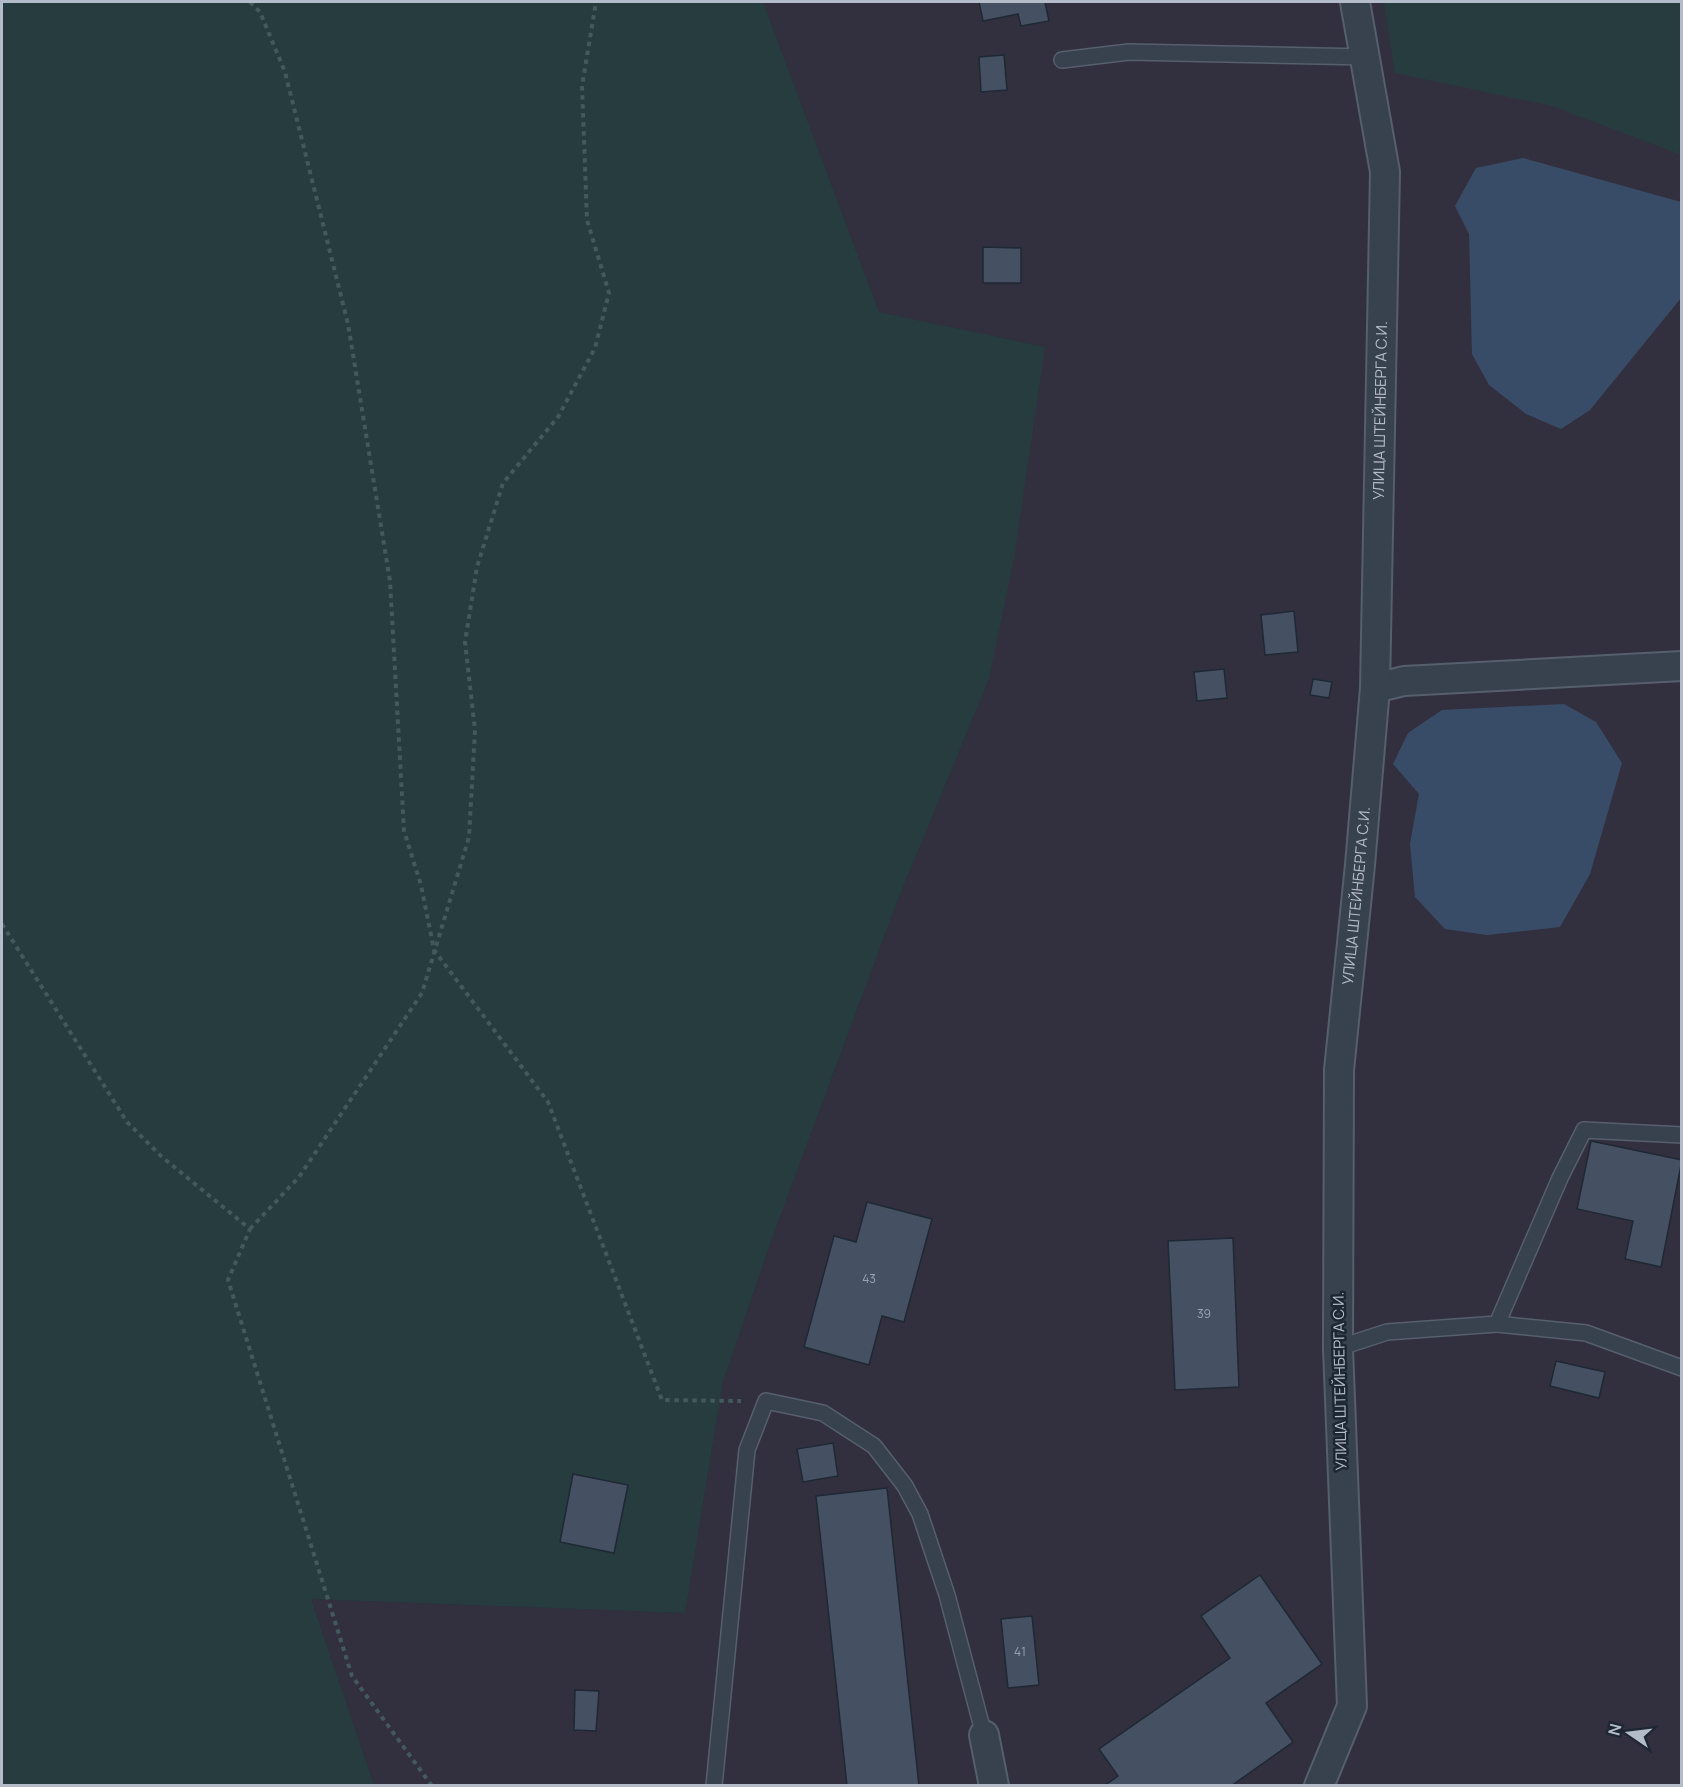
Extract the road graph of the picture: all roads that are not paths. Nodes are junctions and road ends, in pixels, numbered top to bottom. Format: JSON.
{"nodes":[{"id":1,"x":1355,"y":2,"type":"edge"},
{"id":2,"x":1366,"y":57,"type":"junction"},
{"id":3,"x":1062,"y":60,"type":"dead end"},
{"id":4,"x":1682,"y":666,"type":"edge"},
{"id":5,"x":1375,"y":688,"type":"junction"},
{"id":6,"x":1682,"y":1135,"type":"edge"},
{"id":7,"x":1497,"y":1324,"type":"junction"},
{"id":8,"x":1338,"y":1348,"type":"junction"},
{"id":9,"x":1682,"y":1368,"type":"edge"},
{"id":10,"x":984,"y":1735,"type":"joint"},
{"id":11,"x":714,"y":1785,"type":"edge"},
{"id":12,"x":994,"y":1785,"type":"edge"},
{"id":13,"x":1319,"y":1785,"type":"edge"}],
"edges":[{"from":1,"to":2,"type":"street","name":"УЛИЦА ШТЕЙНБЕРГА С.И."},
{"from":2,"to":3,"type":"lane"},
{"from":2,"to":5,"type":"street","name":"УЛИЦА ШТЕЙНБЕРГА С.И."},
{"from":4,"to":5,"type":"street"},
{"from":5,"to":8,"type":"street","name":"УЛИЦА ШТЕЙНБЕРГА С.И."},
{"from":6,"to":7,"type":"lane"},
{"from":7,"to":8,"type":"lane"},
{"from":7,"to":9,"type":"lane"},
{"from":8,"to":13,"type":"street","name":"УЛИЦА ШТЕЙНБЕРГА С.И."},
{"from":10,"to":11,"type":"lane"},
{"from":10,"to":12,"type":"street"}]}
